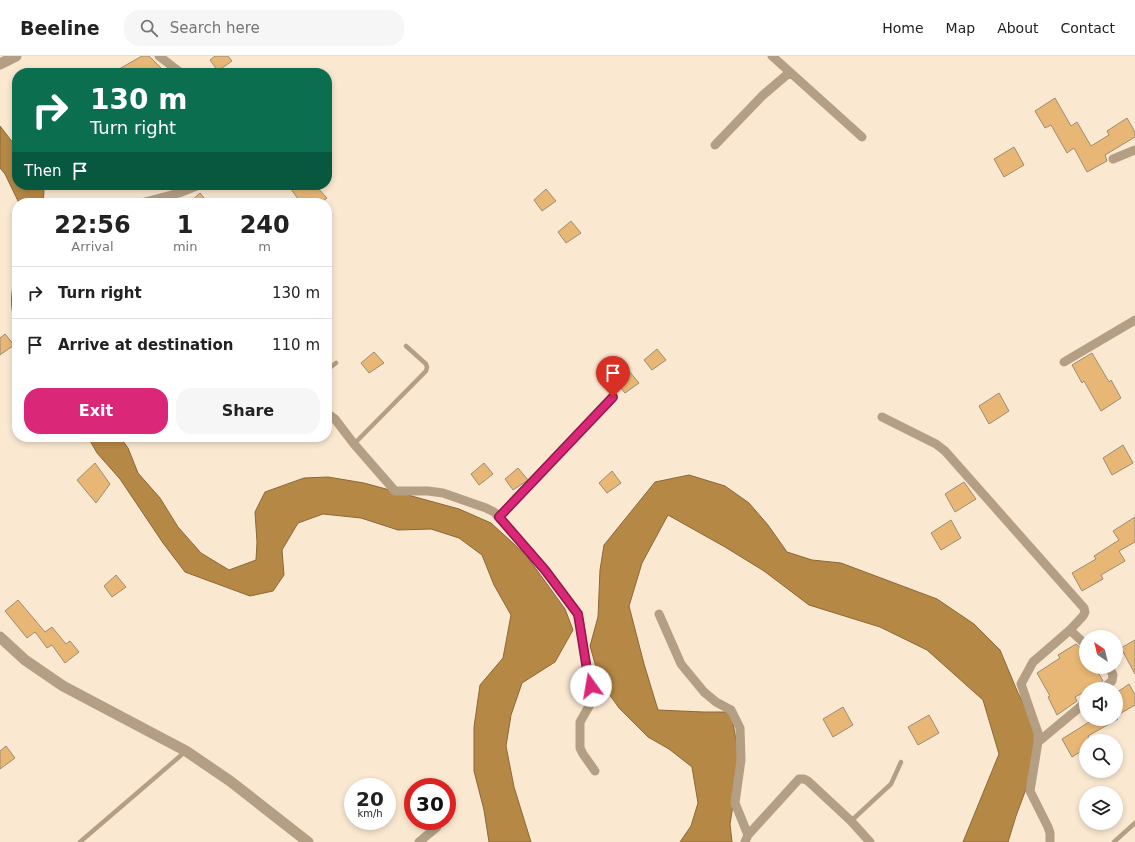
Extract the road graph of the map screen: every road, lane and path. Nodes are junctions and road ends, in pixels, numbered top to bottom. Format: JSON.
{"nodes":[{"id":1,"x":16,"y":56,"type":"edge"},
{"id":2,"x":160,"y":56,"type":"edge"},
{"id":3,"x":772,"y":56,"type":"edge"},
{"id":4,"x":0,"y":64,"type":"edge"},
{"id":5,"x":175,"y":68,"type":"edge"},
{"id":6,"x":790,"y":72,"type":"junction"},
{"id":7,"x":862,"y":137,"type":"dead end"},
{"id":8,"x":715,"y":145,"type":"dead end"},
{"id":9,"x":1135,"y":150,"type":"edge"},
{"id":10,"x":1113,"y":159,"type":"dead end"},
{"id":11,"x":186,"y":190,"type":"edge"},
{"id":12,"x":160,"y":198,"type":"edge"},
{"id":13,"x":1135,"y":320,"type":"edge"},
{"id":14,"x":406,"y":346,"type":"dead end"},
{"id":15,"x":1064,"y":362,"type":"dead end"},
{"id":16,"x":336,"y":363,"type":"dead end"},
{"id":17,"x":332,"y":366,"type":"edge"},
{"id":18,"x":613,"y":397,"type":"dead end"},
{"id":19,"x":332,"y":417,"type":"edge"},
{"id":20,"x":882,"y":417,"type":"dead end"},
{"id":21,"x":354,"y":444,"type":"junction"},
{"id":22,"x":499,"y":517,"type":"junction"},
{"id":23,"x":658,"y":614,"type":"dead end"},
{"id":24,"x":1070,"y":630,"type":"junction"},
{"id":25,"x":0,"y":636,"type":"edge"},
{"id":26,"x":1079,"y":638,"type":"edge"},
{"id":27,"x":1079,"y":708,"type":"edge"},
{"id":28,"x":1038,"y":742,"type":"junction"},
{"id":29,"x":186,"y":751,"type":"junction"},
{"id":30,"x":901,"y":762,"type":"dead end"},
{"id":31,"x":595,"y":771,"type":"dead end"},
{"id":32,"x":851,"y":821,"type":"junction"},
{"id":33,"x":1135,"y":823,"type":"edge"},
{"id":34,"x":433,"y":830,"type":"edge"},
{"id":35,"x":746,"y":839,"type":"edge"},
{"id":36,"x":80,"y":842,"type":"edge"},
{"id":37,"x":308,"y":842,"type":"edge"},
{"id":38,"x":419,"y":842,"type":"edge"},
{"id":39,"x":870,"y":842,"type":"edge"},
{"id":40,"x":1050,"y":842,"type":"edge"},
{"id":41,"x":1114,"y":842,"type":"edge"}],
"edges":[{"from":1,"to":4,"type":"street"},
{"from":2,"to":5,"type":"street"},
{"from":3,"to":6,"type":"street"},
{"from":6,"to":7,"type":"street"},
{"from":6,"to":8,"type":"street"},
{"from":9,"to":10,"type":"street"},
{"from":11,"to":12,"type":"street"},
{"from":13,"to":15,"type":"street"},
{"from":14,"to":21,"type":"lane"},
{"from":16,"to":17,"type":"lane"},
{"from":18,"to":22,"type":"lane"},
{"from":19,"to":21,"type":"street"},
{"from":20,"to":24,"type":"street"},
{"from":21,"to":22,"type":"street"},
{"from":22,"to":31,"type":"street"},
{"from":23,"to":35,"type":"street"},
{"from":24,"to":26,"type":"street"},
{"from":24,"to":28,"type":"street"},
{"from":25,"to":29,"type":"street"},
{"from":27,"to":28,"type":"street"},
{"from":28,"to":40,"type":"street"},
{"from":29,"to":36,"type":"lane"},
{"from":29,"to":37,"type":"street"},
{"from":30,"to":32,"type":"lane"},
{"from":32,"to":35,"type":"street"},
{"from":32,"to":39,"type":"street"},
{"from":33,"to":41,"type":"lane"},
{"from":34,"to":38,"type":"street"}]}
